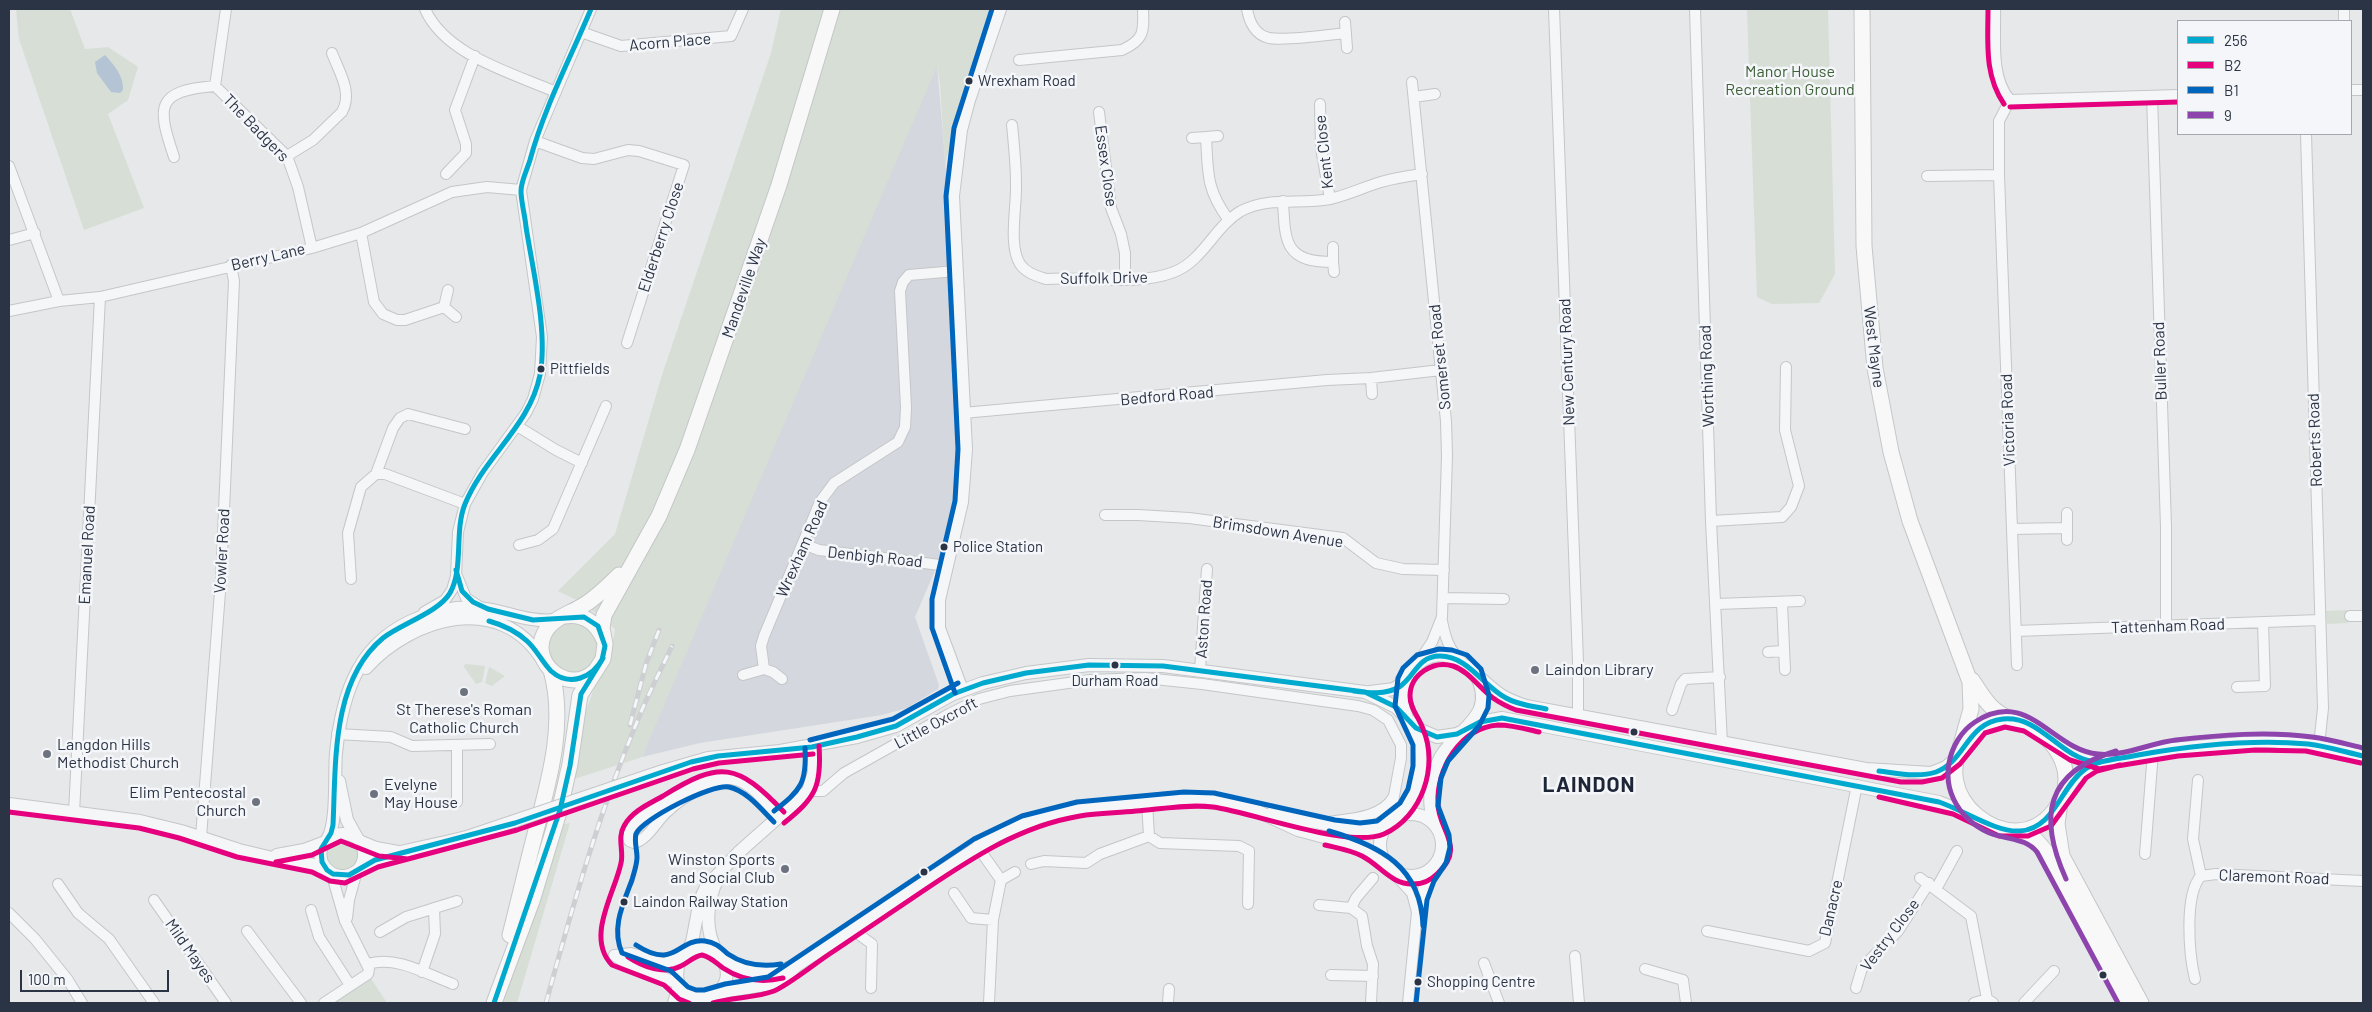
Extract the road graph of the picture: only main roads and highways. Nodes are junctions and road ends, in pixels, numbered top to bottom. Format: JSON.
{"nodes":[{"id":1,"x":832,"y":9,"type":"edge"},
{"id":2,"x":1862,"y":9,"type":"edge"},
{"id":3,"x":634,"y":559,"type":"junction"},
{"id":4,"x":560,"y":618,"type":"junction"},
{"id":5,"x":604,"y":638,"type":"junction"},
{"id":6,"x":548,"y":666,"type":"junction"},
{"id":7,"x":595,"y":671,"type":"junction"},
{"id":8,"x":1968,"y":672,"type":"junction"},
{"id":9,"x":2012,"y":719,"type":"junction"},
{"id":10,"x":1958,"y":755,"type":"junction"},
{"id":11,"x":2062,"y":799,"type":"junction"},
{"id":12,"x":2008,"y":830,"type":"junction"},
{"id":13,"x":494,"y":1001,"type":"edge"},
{"id":14,"x":2126,"y":1003,"type":"edge"},
{"id":15,"x":2141,"y":1003,"type":"edge"}],
"edges":[{"from":1,"to":3,"type":"main road","name":"Mandeville Way"},
{"from":2,"to":8,"type":"main road","name":"West Mayne"},
{"from":3,"to":4,"type":"main road","name":"Mandeville Way"},
{"from":3,"to":5,"type":"main road","name":"Mandeville Way"},
{"from":4,"to":5,"type":"main road"},
{"from":4,"to":6,"type":"main road","name":"Mandeville Way"},
{"from":5,"to":7,"type":"main road","name":"Mandeville Way"},
{"from":6,"to":7,"type":"main road"},
{"from":6,"to":13,"type":"main road","name":"Mandeville Way"},
{"from":7,"to":13,"type":"main road","name":"Mandeville Way"},
{"from":8,"to":9,"type":"main road","name":"West Mayne"},
{"from":8,"to":10,"type":"main road","name":"West Mayne"},
{"from":9,"to":10,"type":"main road"},
{"from":9,"to":11,"type":"main road"},
{"from":10,"to":12,"type":"main road"},
{"from":11,"to":12,"type":"main road"},
{"from":11,"to":15,"type":"main road"},
{"from":12,"to":14,"type":"main road"}]}
